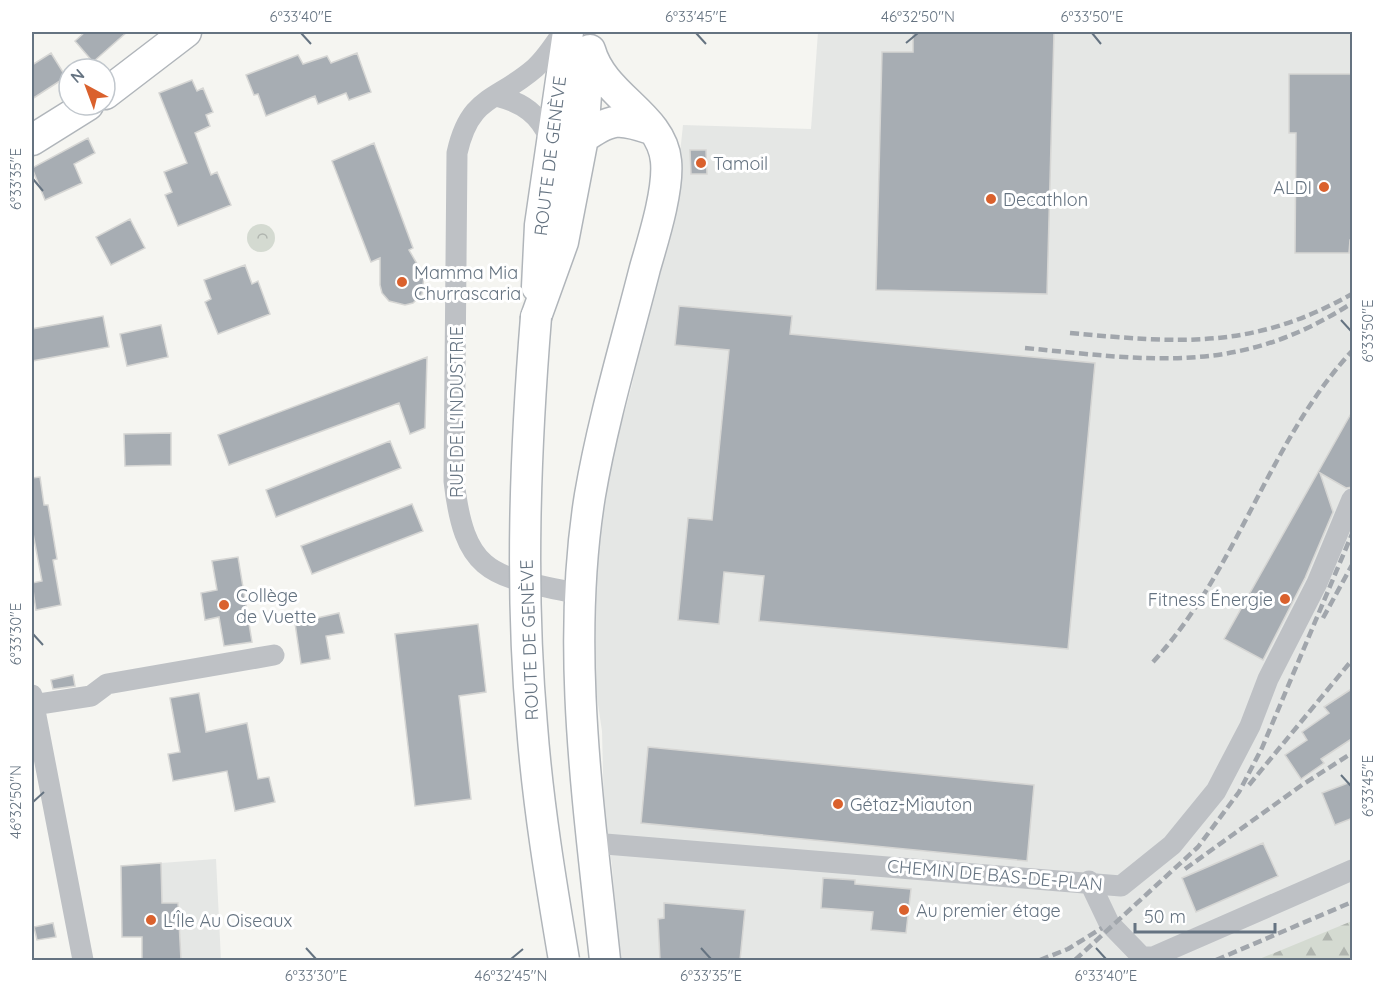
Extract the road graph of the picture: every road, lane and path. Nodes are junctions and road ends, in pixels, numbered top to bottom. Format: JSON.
{"nodes":[{"id":1,"x":177,"y":34,"type":"edge"},
{"id":2,"x":578,"y":36,"type":"edge"},
{"id":3,"x":117,"y":84,"type":"edge"},
{"id":4,"x":497,"y":96,"type":"junction"},
{"id":5,"x":69,"y":117,"type":"edge"},
{"id":6,"x":651,"y":129,"type":"junction"},
{"id":7,"x":583,"y":138,"type":"junction"},
{"id":8,"x":550,"y":139,"type":"junction"},
{"id":9,"x":32,"y":140,"type":"edge"},
{"id":10,"x":536,"y":317,"type":"junction"},
{"id":11,"x":1353,"y":499,"type":"edge"},
{"id":12,"x":579,"y":594,"type":"junction"},
{"id":13,"x":274,"y":655,"type":"dead end"},
{"id":14,"x":32,"y":700,"type":"edge"},
{"id":15,"x":37,"y":758,"type":"edge"},
{"id":16,"x":593,"y":843,"type":"junction"},
{"id":17,"x":1353,"y":870,"type":"edge"},
{"id":18,"x":1089,"y":881,"type":"junction"},
{"id":19,"x":82,"y":960,"type":"edge"},
{"id":20,"x":564,"y":960,"type":"edge"},
{"id":21,"x":604,"y":960,"type":"edge"}],
"edges":[{"from":1,"to":3,"type":"main road"},
{"from":2,"to":4,"type":"street","name":"RUE DE L'INDUSTRIE"},
{"from":2,"to":6,"type":"main road"},
{"from":2,"to":7,"type":"main road","name":"ROUTE DE GENÈVE"},
{"from":2,"to":8,"type":"main road","name":"ROUTE DE GENÈVE"},
{"from":4,"to":8,"type":"street"},
{"from":4,"to":12,"type":"street","name":"RUE DE L'INDUSTRIE"},
{"from":5,"to":9,"type":"main road"},
{"from":6,"to":7,"type":"main road"},
{"from":6,"to":12,"type":"main road"},
{"from":7,"to":10,"type":"main road","name":"ROUTE DE GENÈVE"},
{"from":8,"to":10,"type":"main road","name":"ROUTE DE GENÈVE"},
{"from":10,"to":20,"type":"main road","name":"ROUTE DE GENÈVE","bridge":true},
{"from":11,"to":18,"type":"street","name":"CHEMIN DE BAS-DE-PLAN"},
{"from":12,"to":16,"type":"main road"},
{"from":13,"to":14,"type":"street"},
{"from":14,"to":15,"type":"street"},
{"from":15,"to":19,"type":"street"},
{"from":16,"to":18,"type":"street","name":"CHEMIN DE BAS-DE-PLAN"},
{"from":16,"to":21,"type":"main road"},
{"from":17,"to":18,"type":"street"}]}
